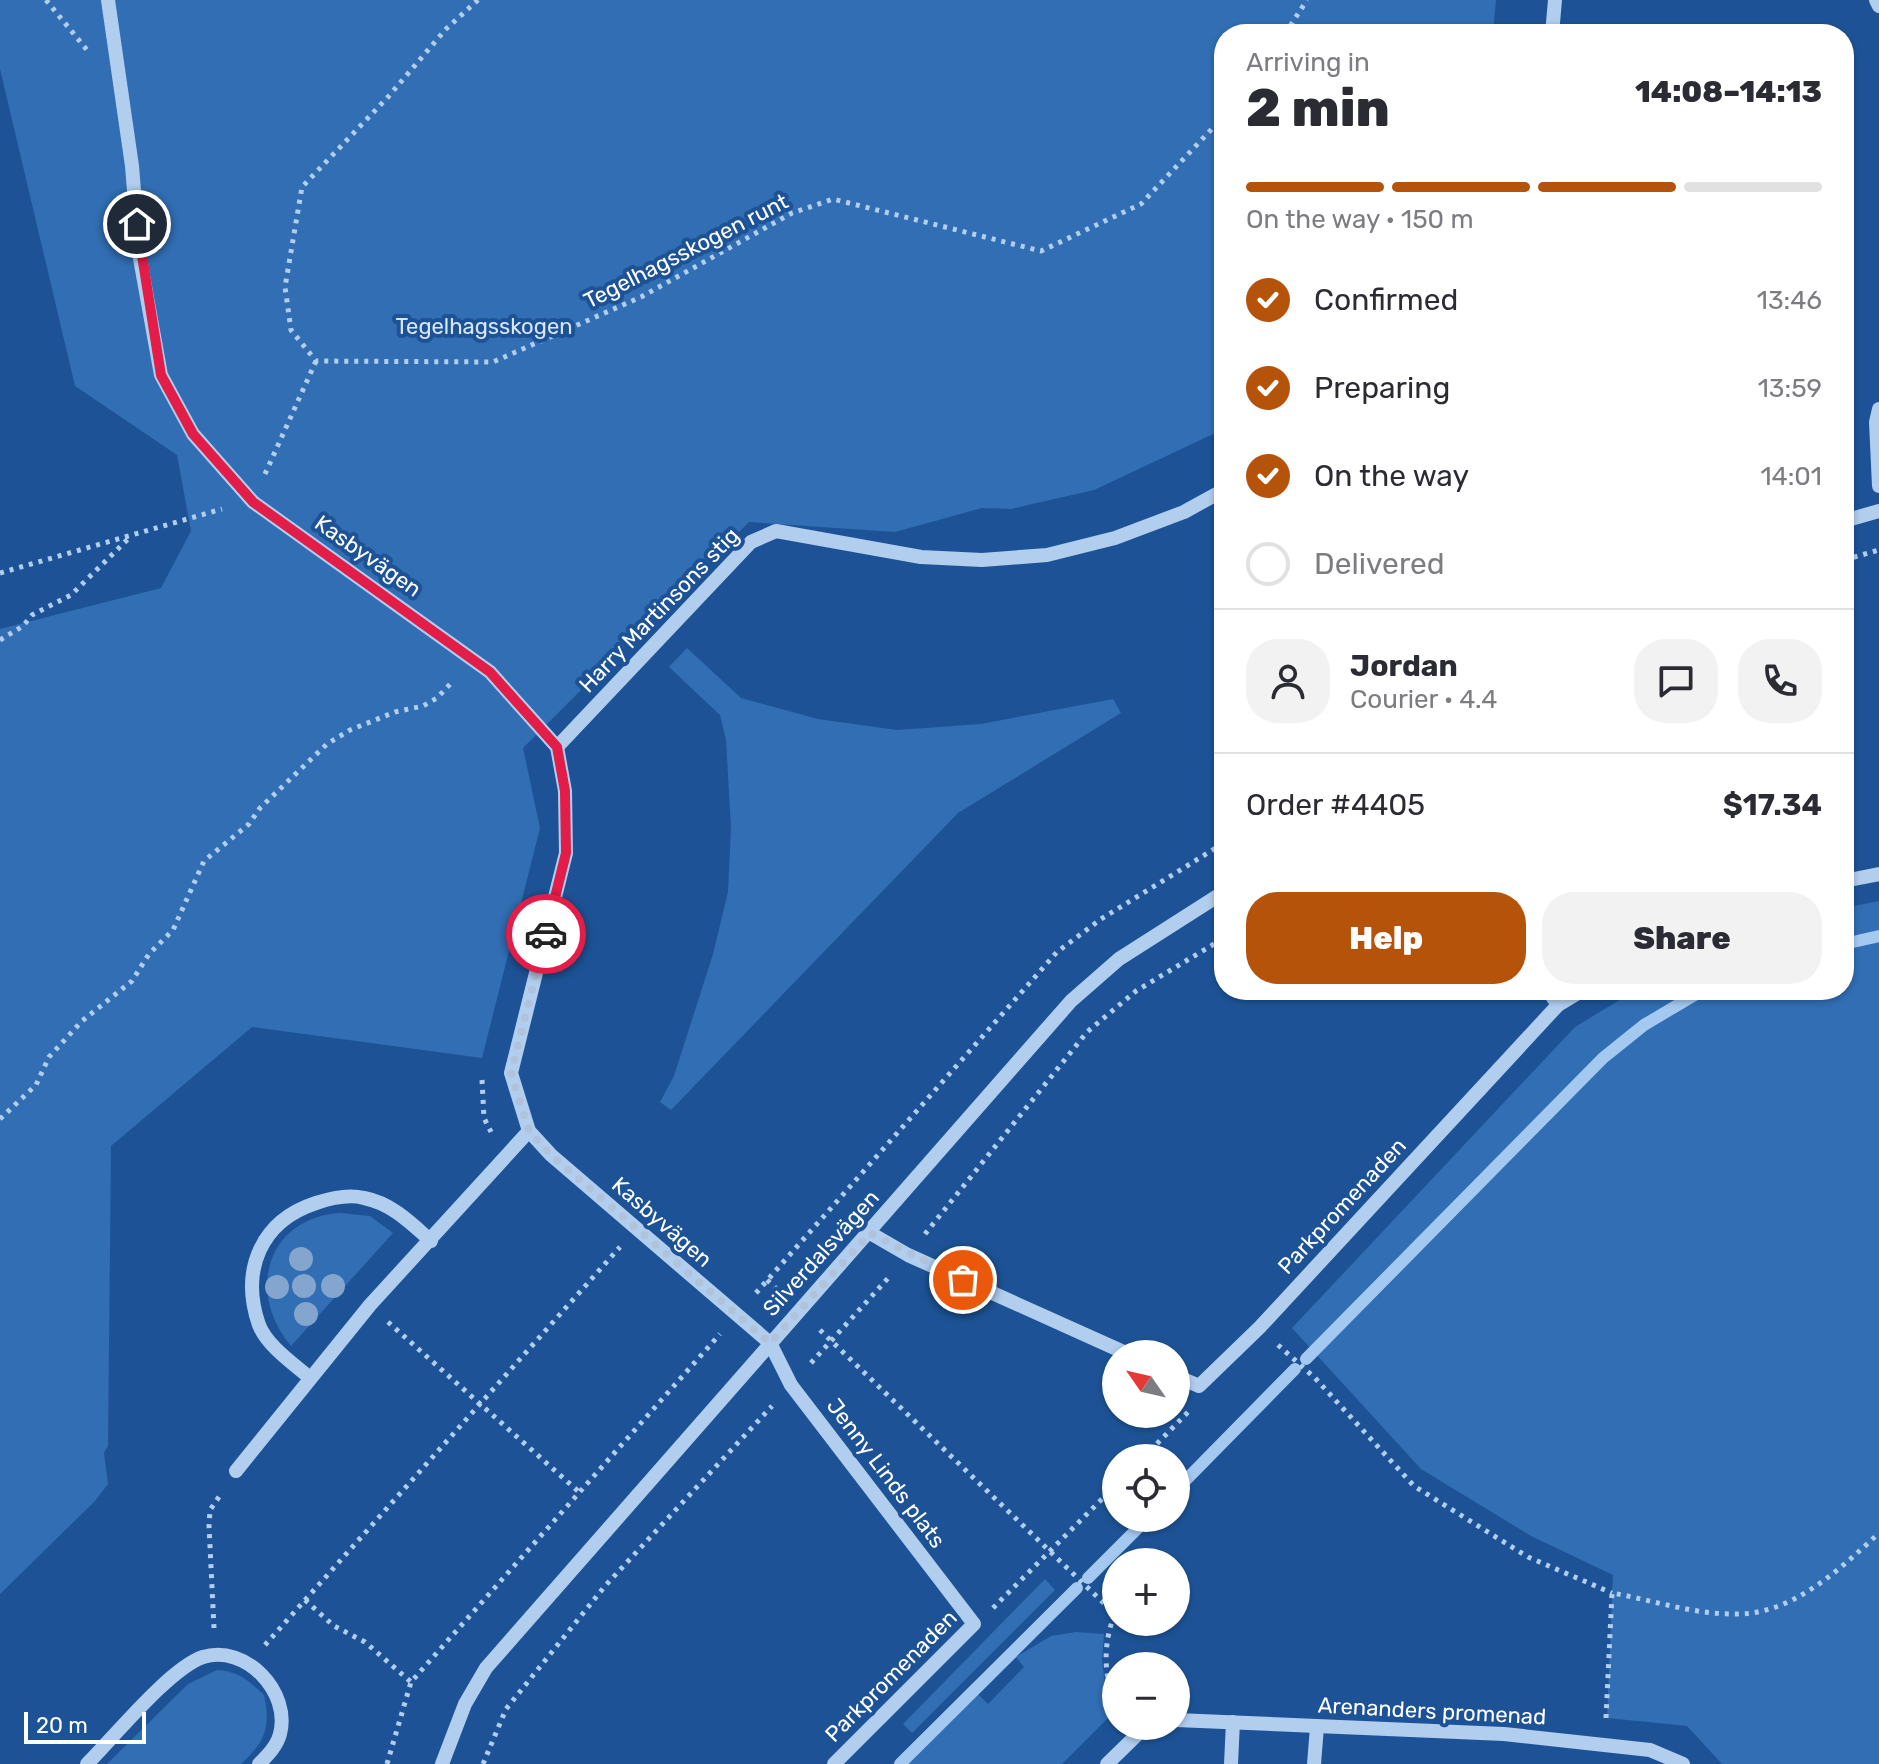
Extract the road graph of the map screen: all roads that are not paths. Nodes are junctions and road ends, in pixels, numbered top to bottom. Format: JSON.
{"nodes":[{"id":1,"x":108,"y":0,"type":"edge"},
{"id":2,"x":1555,"y":0,"type":"edge"},
{"id":3,"x":1876,"y":0,"type":"edge"},
{"id":4,"x":1879,"y":6,"type":"edge"},
{"id":5,"x":1553,"y":24,"type":"edge"},
{"id":6,"x":1879,"y":409,"type":"edge"},
{"id":7,"x":1879,"y":486,"type":"edge"},
{"id":8,"x":1214,"y":496,"type":"edge"},
{"id":9,"x":1879,"y":511,"type":"edge"},
{"id":10,"x":1854,"y":518,"type":"edge"},
{"id":11,"x":557,"y":747,"type":"junction"},
{"id":12,"x":1879,"y":874,"type":"edge"},
{"id":13,"x":1854,"y":879,"type":"edge"},
{"id":14,"x":1214,"y":898,"type":"edge"},
{"id":15,"x":1555,"y":1000,"type":"edge"},
{"id":16,"x":1566,"y":1000,"type":"edge"},
{"id":17,"x":1558,"y":1005,"type":"junction"},
{"id":18,"x":529,"y":1131,"type":"junction"},
{"id":19,"x":870,"y":1233,"type":"junction"},
{"id":20,"x":431,"y":1241,"type":"junction"},
{"id":21,"x":1102,"y":1342,"type":"edge"},
{"id":22,"x":770,"y":1343,"type":"junction"},
{"id":23,"x":310,"y":1378,"type":"junction"},
{"id":24,"x":1190,"y":1382,"type":"edge"},
{"id":25,"x":236,"y":1471,"type":"road end"},
{"id":26,"x":974,"y":1624,"type":"joint"},
{"id":27,"x":1190,"y":1720,"type":"edge"},
{"id":28,"x":1233,"y":1722,"type":"junction"},
{"id":29,"x":1317,"y":1727,"type":"junction"},
{"id":30,"x":1132,"y":1740,"type":"edge"},
{"id":31,"x":87,"y":1764,"type":"edge"},
{"id":32,"x":259,"y":1764,"type":"edge"},
{"id":33,"x":442,"y":1764,"type":"edge"},
{"id":34,"x":834,"y":1764,"type":"edge"},
{"id":35,"x":1107,"y":1764,"type":"edge"},
{"id":36,"x":1231,"y":1764,"type":"edge"},
{"id":37,"x":1314,"y":1764,"type":"edge"},
{"id":38,"x":1683,"y":1764,"type":"edge"}],
"edges":[{"from":1,"to":11,"type":"street","name":"Kasbyvägen"},
{"from":2,"to":5,"type":"street"},
{"from":3,"to":4,"type":"street"},
{"from":6,"to":7,"type":"street"},
{"from":8,"to":11,"type":"street","name":"Harry Martinsons stig"},
{"from":9,"to":10,"type":"street"},
{"from":11,"to":18,"type":"street","name":"Kasbyvägen"},
{"from":12,"to":13,"type":"street"},
{"from":14,"to":19,"type":"street","name":"Silverdalsvägen"},
{"from":15,"to":17,"type":"street"},
{"from":16,"to":17,"type":"street","name":"Parkpromenaden"},
{"from":17,"to":24,"type":"street","name":"Parkpromenaden"},
{"from":18,"to":20,"type":"street"},
{"from":18,"to":22,"type":"street","name":"Kasbyvägen"},
{"from":19,"to":21,"type":"street"},
{"from":19,"to":22,"type":"street","name":"Silverdalsvägen"},
{"from":20,"to":23,"type":"street"},
{"from":20,"to":23,"type":"street"},
{"from":22,"to":26,"type":"street","name":"Jenny Linds plats"},
{"from":22,"to":33,"type":"street","name":"Silverdalsvägen"},
{"from":23,"to":25,"type":"street"},
{"from":26,"to":34,"type":"street","name":"Parkpromenaden"},
{"from":27,"to":28,"type":"street","name":"Arenanders promenad"},
{"from":28,"to":29,"type":"street","name":"Arenanders promenad"},
{"from":28,"to":36,"type":"street"},
{"from":29,"to":37,"type":"street"},
{"from":29,"to":38,"type":"street","name":"Arenanders promenad"},
{"from":30,"to":35,"type":"street"},
{"from":31,"to":32,"type":"street"}]}
